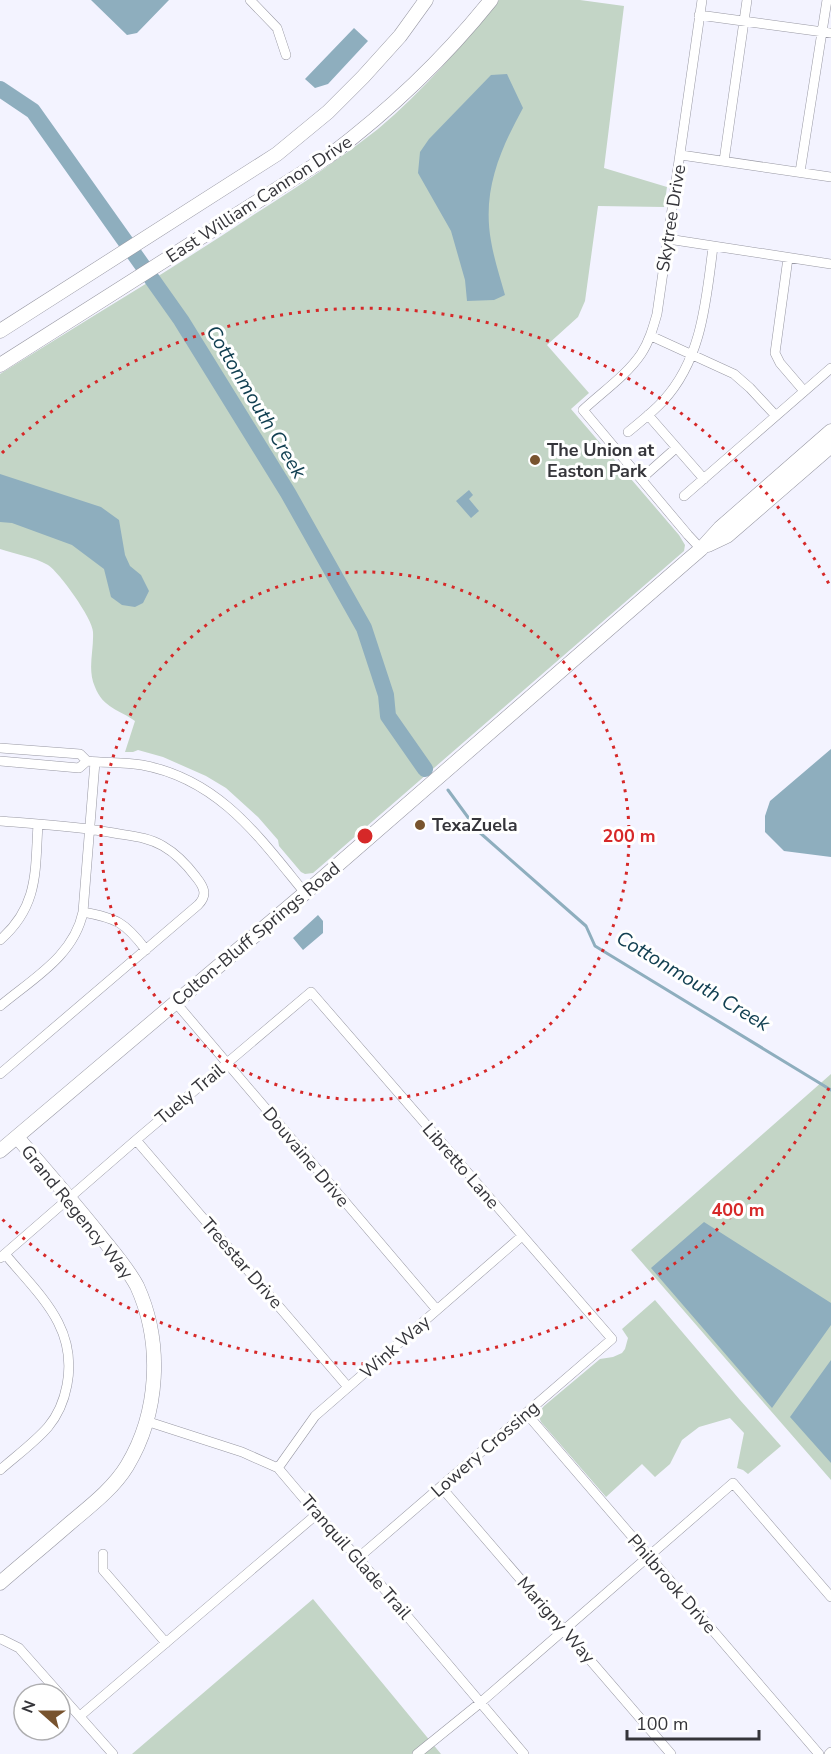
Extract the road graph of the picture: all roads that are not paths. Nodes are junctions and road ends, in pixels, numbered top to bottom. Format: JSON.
{"nodes":[{"id":1,"x":250,"y":0,"type":"edge"},
{"id":2,"x":426,"y":0,"type":"edge"},
{"id":3,"x":491,"y":0,"type":"edge"},
{"id":4,"x":702,"y":0,"type":"edge"},
{"id":5,"x":747,"y":0,"type":"edge"},
{"id":6,"x":827,"y":0,"type":"edge"},
{"id":7,"x":699,"y":15,"type":"junction"},
{"id":8,"x":744,"y":22,"type":"junction"},
{"id":9,"x":827,"y":33,"type":"edge"},
{"id":10,"x":286,"y":55,"type":"dead end"},
{"id":11,"x":681,"y":155,"type":"junction"},
{"id":12,"x":724,"y":161,"type":"junction"},
{"id":13,"x":800,"y":172,"type":"junction"},
{"id":14,"x":831,"y":177,"type":"edge"},
{"id":15,"x":668,"y":240,"type":"junction"},
{"id":16,"x":713,"y":248,"type":"junction"},
{"id":17,"x":788,"y":258,"type":"junction"},
{"id":18,"x":831,"y":264,"type":"edge"},
{"id":19,"x":0,"y":331,"type":"edge"},
{"id":20,"x":651,"y":336,"type":"junction"},
{"id":21,"x":692,"y":354,"type":"junction"},
{"id":22,"x":0,"y":365,"type":"edge"},
{"id":23,"x":831,"y":368,"type":"edge"},
{"id":24,"x":804,"y":391,"type":"junction"},
{"id":25,"x":648,"y":415,"type":"junction"},
{"id":26,"x":776,"y":416,"type":"junction"},
{"id":27,"x":831,"y":431,"type":"edge"},
{"id":28,"x":628,"y":432,"type":"dead end"},
{"id":29,"x":831,"y":446,"type":"edge"},
{"id":30,"x":676,"y":448,"type":"junction"},
{"id":31,"x":641,"y":479,"type":"junction"},
{"id":32,"x":704,"y":479,"type":"junction"},
{"id":33,"x":684,"y":496,"type":"dead end"},
{"id":34,"x":701,"y":549,"type":"junction"},
{"id":35,"x":0,"y":748,"type":"edge"},
{"id":36,"x":0,"y":761,"type":"edge"},
{"id":37,"x":91,"y":762,"type":"junction"},
{"id":38,"x":0,"y":821,"type":"edge"},
{"id":39,"x":38,"y":824,"type":"junction"},
{"id":40,"x":89,"y":828,"type":"junction"},
{"id":41,"x":305,"y":893,"type":"junction"},
{"id":42,"x":83,"y":912,"type":"junction"},
{"id":43,"x":0,"y":940,"type":"edge"},
{"id":44,"x":146,"y":950,"type":"junction"},
{"id":45,"x":0,"y":992,"type":"edge"},
{"id":46,"x":311,"y":992,"type":"joint"},
{"id":47,"x":3,"y":1003,"type":"edge"},
{"id":48,"x":176,"y":1003,"type":"junction"},
{"id":49,"x":227,"y":1063,"type":"junction"},
{"id":50,"x":0,"y":1074,"type":"edge"},
{"id":51,"x":17,"y":1137,"type":"junction"},
{"id":52,"x":136,"y":1140,"type":"junction"},
{"id":53,"x":0,"y":1151,"type":"edge"},
{"id":54,"x":69,"y":1198,"type":"junction"},
{"id":55,"x":522,"y":1236,"type":"junction"},
{"id":56,"x":3,"y":1256,"type":"edge"},
{"id":57,"x":437,"y":1310,"type":"junction"},
{"id":58,"x":612,"y":1339,"type":"joint"},
{"id":59,"x":348,"y":1386,"type":"junction"},
{"id":60,"x":526,"y":1413,"type":"junction"},
{"id":61,"x":146,"y":1421,"type":"junction"},
{"id":62,"x":2,"y":1465,"type":"edge"},
{"id":63,"x":278,"y":1468,"type":"junction"},
{"id":64,"x":441,"y":1487,"type":"junction"},
{"id":65,"x":317,"y":1514,"type":"junction"},
{"id":66,"x":103,"y":1554,"type":"dead end"},
{"id":67,"x":649,"y":1557,"type":"junction"},
{"id":68,"x":358,"y":1558,"type":"junction"},
{"id":69,"x":0,"y":1583,"type":"edge"},
{"id":70,"x":831,"y":1597,"type":"edge"},
{"id":71,"x":565,"y":1630,"type":"junction"},
{"id":72,"x":1,"y":1639,"type":"edge"},
{"id":73,"x":166,"y":1643,"type":"junction"},
{"id":74,"x":480,"y":1703,"type":"junction"},
{"id":75,"x":80,"y":1716,"type":"junction"},
{"id":76,"x":113,"y":1754,"type":"edge"},
{"id":77,"x":417,"y":1754,"type":"edge"},
{"id":78,"x":524,"y":1754,"type":"edge"},
{"id":79,"x":671,"y":1754,"type":"edge"},
{"id":80,"x":819,"y":1754,"type":"edge"}],
"edges":[{"from":1,"to":10,"type":"street"},
{"from":2,"to":19,"type":"street","name":"East William Cannon Drive"},
{"from":3,"to":22,"type":"street","name":"East William Cannon Drive"},
{"from":4,"to":7,"type":"street","name":"Skytree Drive"},
{"from":5,"to":8,"type":"street"},
{"from":6,"to":9,"type":"street"},
{"from":7,"to":8,"type":"street"},
{"from":7,"to":11,"type":"street","name":"Skytree Drive"},
{"from":8,"to":9,"type":"street"},
{"from":8,"to":12,"type":"street"},
{"from":9,"to":13,"type":"street"},
{"from":11,"to":12,"type":"street"},
{"from":11,"to":15,"type":"street","name":"Skytree Drive"},
{"from":12,"to":13,"type":"street"},
{"from":13,"to":14,"type":"street"},
{"from":15,"to":16,"type":"street"},
{"from":15,"to":20,"type":"street","name":"Skytree Drive"},
{"from":16,"to":17,"type":"street"},
{"from":16,"to":21,"type":"street"},
{"from":17,"to":18,"type":"street"},
{"from":17,"to":24,"type":"street"},
{"from":20,"to":21,"type":"street"},
{"from":20,"to":31,"type":"street","name":"Skytree Drive"},
{"from":21,"to":25,"type":"street"},
{"from":21,"to":26,"type":"street"},
{"from":23,"to":24,"type":"street"},
{"from":24,"to":26,"type":"street"},
{"from":25,"to":28,"type":"street"},
{"from":25,"to":30,"type":"street"},
{"from":26,"to":32,"type":"street"},
{"from":27,"to":34,"type":"street","name":"Colton-Bluff Springs Road"},
{"from":29,"to":34,"type":"street","name":"Colton-Bluff Springs Road"},
{"from":30,"to":31,"type":"street"},
{"from":30,"to":32,"type":"street"},
{"from":31,"to":34,"type":"street"},
{"from":32,"to":33,"type":"street"},
{"from":34,"to":41,"type":"street","name":"Colton-Bluff Springs Road"},
{"from":35,"to":37,"type":"street"},
{"from":36,"to":37,"type":"street"},
{"from":37,"to":40,"type":"street"},
{"from":37,"to":41,"type":"street"},
{"from":38,"to":39,"type":"street"},
{"from":39,"to":40,"type":"street"},
{"from":39,"to":43,"type":"street"},
{"from":40,"to":42,"type":"street"},
{"from":40,"to":44,"type":"street"},
{"from":41,"to":48,"type":"street","name":"Colton-Bluff Springs Road"},
{"from":42,"to":44,"type":"street"},
{"from":42,"to":47,"type":"street"},
{"from":44,"to":50,"type":"street"},
{"from":45,"to":47,"type":"street"},
{"from":46,"to":49,"type":"street","name":"Tuely Trail"},
{"from":46,"to":55,"type":"street","name":"Libretto Lane"},
{"from":48,"to":49,"type":"street","name":"Douvaine Drive"},
{"from":48,"to":51,"type":"street","name":"Colton-Bluff Springs Road"},
{"from":49,"to":52,"type":"street","name":"Tuely Trail"},
{"from":49,"to":57,"type":"street","name":"Douvaine Drive"},
{"from":51,"to":53,"type":"street","name":"Colton-Bluff Springs Road"},
{"from":51,"to":54,"type":"street","name":"Grand Regency Way"},
{"from":52,"to":54,"type":"street","name":"Tuely Trail"},
{"from":52,"to":59,"type":"street","name":"Treestar Drive"},
{"from":54,"to":56,"type":"street","name":"Tuely Trail"},
{"from":54,"to":61,"type":"street","name":"Grand Regency Way"},
{"from":55,"to":57,"type":"street","name":"Wink Way"},
{"from":55,"to":58,"type":"street","name":"Libretto Lane"},
{"from":56,"to":62,"type":"street"},
{"from":57,"to":59,"type":"street","name":"Wink Way"},
{"from":58,"to":60,"type":"street","name":"Lowery Crossing"},
{"from":59,"to":63,"type":"street","name":"Wink Way"},
{"from":60,"to":64,"type":"street","name":"Lowery Crossing"},
{"from":60,"to":67,"type":"street","name":"Philbrook Drive"},
{"from":61,"to":63,"type":"street","name":"Tranquil Glade Trail"},
{"from":61,"to":69,"type":"street","name":"Grand Regency Way"},
{"from":63,"to":65,"type":"street","name":"Tranquil Glade Trail"},
{"from":64,"to":68,"type":"street","name":"Lowery Crossing"},
{"from":64,"to":71,"type":"street","name":"Marigny Way"},
{"from":65,"to":68,"type":"street","name":"Tranquil Glade Trail"},
{"from":65,"to":73,"type":"street"},
{"from":66,"to":73,"type":"street"},
{"from":67,"to":70,"type":"street"},
{"from":67,"to":71,"type":"street"},
{"from":67,"to":80,"type":"street","name":"Philbrook Drive"},
{"from":68,"to":74,"type":"street","name":"Tranquil Glade Trail"},
{"from":71,"to":74,"type":"street"},
{"from":71,"to":79,"type":"street","name":"Marigny Way"},
{"from":72,"to":75,"type":"street"},
{"from":73,"to":75,"type":"street"},
{"from":74,"to":77,"type":"street"},
{"from":74,"to":78,"type":"street","name":"Tranquil Glade Trail"},
{"from":75,"to":76,"type":"street"}]}
